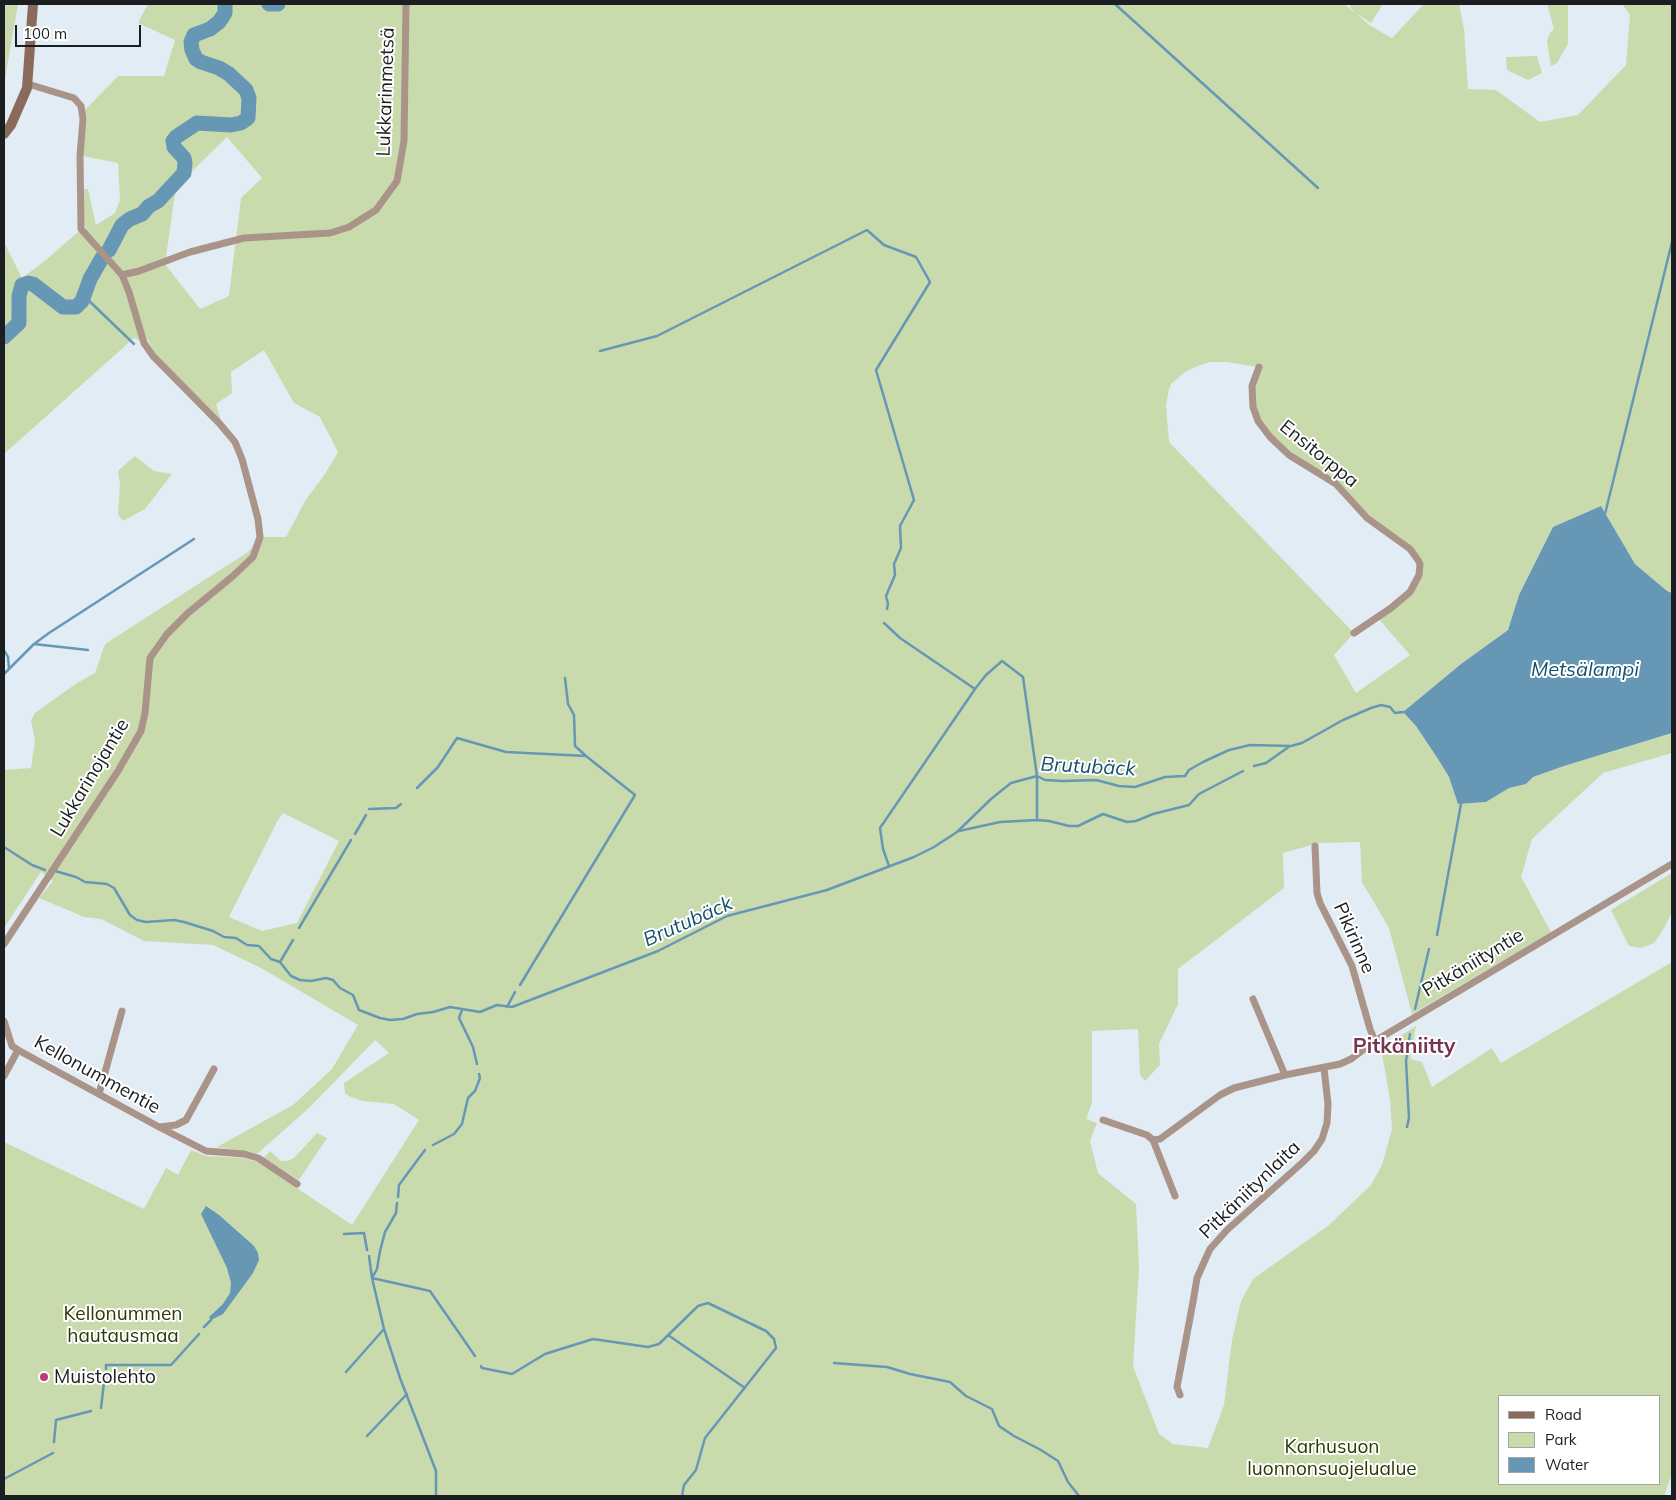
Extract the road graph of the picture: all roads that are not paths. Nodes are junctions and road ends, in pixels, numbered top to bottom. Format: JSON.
{"nodes":[{"id":1,"x":33,"y":4,"type":"edge"},
{"id":2,"x":406,"y":4,"type":"edge"},
{"id":3,"x":28,"y":84,"type":"junction"},
{"id":4,"x":4,"y":134,"type":"edge"},
{"id":5,"x":122,"y":276,"type":"junction"},
{"id":6,"x":1259,"y":368,"type":"dead end"},
{"id":7,"x":1354,"y":634,"type":"dead end"},
{"id":8,"x":1315,"y":846,"type":"dead end"},
{"id":9,"x":1672,"y":864,"type":"edge"},
{"id":10,"x":4,"y":944,"type":"edge"},
{"id":11,"x":1253,"y":999,"type":"dead end"},
{"id":12,"x":122,"y":1011,"type":"dead end"},
{"id":13,"x":4,"y":1021,"type":"edge"},
{"id":14,"x":1375,"y":1041,"type":"junction"},
{"id":15,"x":18,"y":1050,"type":"junction"},
{"id":16,"x":1324,"y":1068,"type":"junction"},
{"id":17,"x":214,"y":1069,"type":"dead end"},
{"id":18,"x":1285,"y":1075,"type":"junction"},
{"id":19,"x":4,"y":1076,"type":"edge"},
{"id":20,"x":99,"y":1094,"type":"junction"},
{"id":21,"x":1103,"y":1120,"type":"dead end"},
{"id":22,"x":159,"y":1127,"type":"junction"},
{"id":23,"x":1153,"y":1140,"type":"junction"},
{"id":24,"x":297,"y":1184,"type":"dead end"},
{"id":25,"x":1175,"y":1196,"type":"dead end"},
{"id":26,"x":1180,"y":1395,"type":"dead end"}],
"edges":[{"from":1,"to":3,"type":"main road"},
{"from":2,"to":5,"type":"street","name":"Lukkarinmetsä"},
{"from":3,"to":4,"type":"main road"},
{"from":3,"to":5,"type":"street","name":"Lukkarinojantie"},
{"from":5,"to":10,"type":"street","name":"Lukkarinojantie"},
{"from":6,"to":7,"type":"street","name":"Ensitorppa"},
{"from":8,"to":14,"type":"street","name":"Pikirinne"},
{"from":9,"to":14,"type":"street","name":"Pitkäniityntie"},
{"from":11,"to":18,"type":"street"},
{"from":12,"to":20,"type":"street"},
{"from":13,"to":15,"type":"street"},
{"from":14,"to":16,"type":"street","name":"Pitkäniityntie"},
{"from":15,"to":19,"type":"street","name":"Kellonummentie"},
{"from":15,"to":20,"type":"street","name":"Kellonummentie"},
{"from":16,"to":18,"type":"street","name":"Pitkäniityntie"},
{"from":16,"to":26,"type":"street","name":"Pitkäniitynlaita"},
{"from":17,"to":22,"type":"street","name":"Kellonummentie"},
{"from":18,"to":23,"type":"street","name":"Pitkäniityntie"},
{"from":20,"to":22,"type":"street","name":"Kellonummentie"},
{"from":21,"to":23,"type":"street"},
{"from":22,"to":24,"type":"street","name":"Kellonummentie"},
{"from":23,"to":25,"type":"street"}]}
